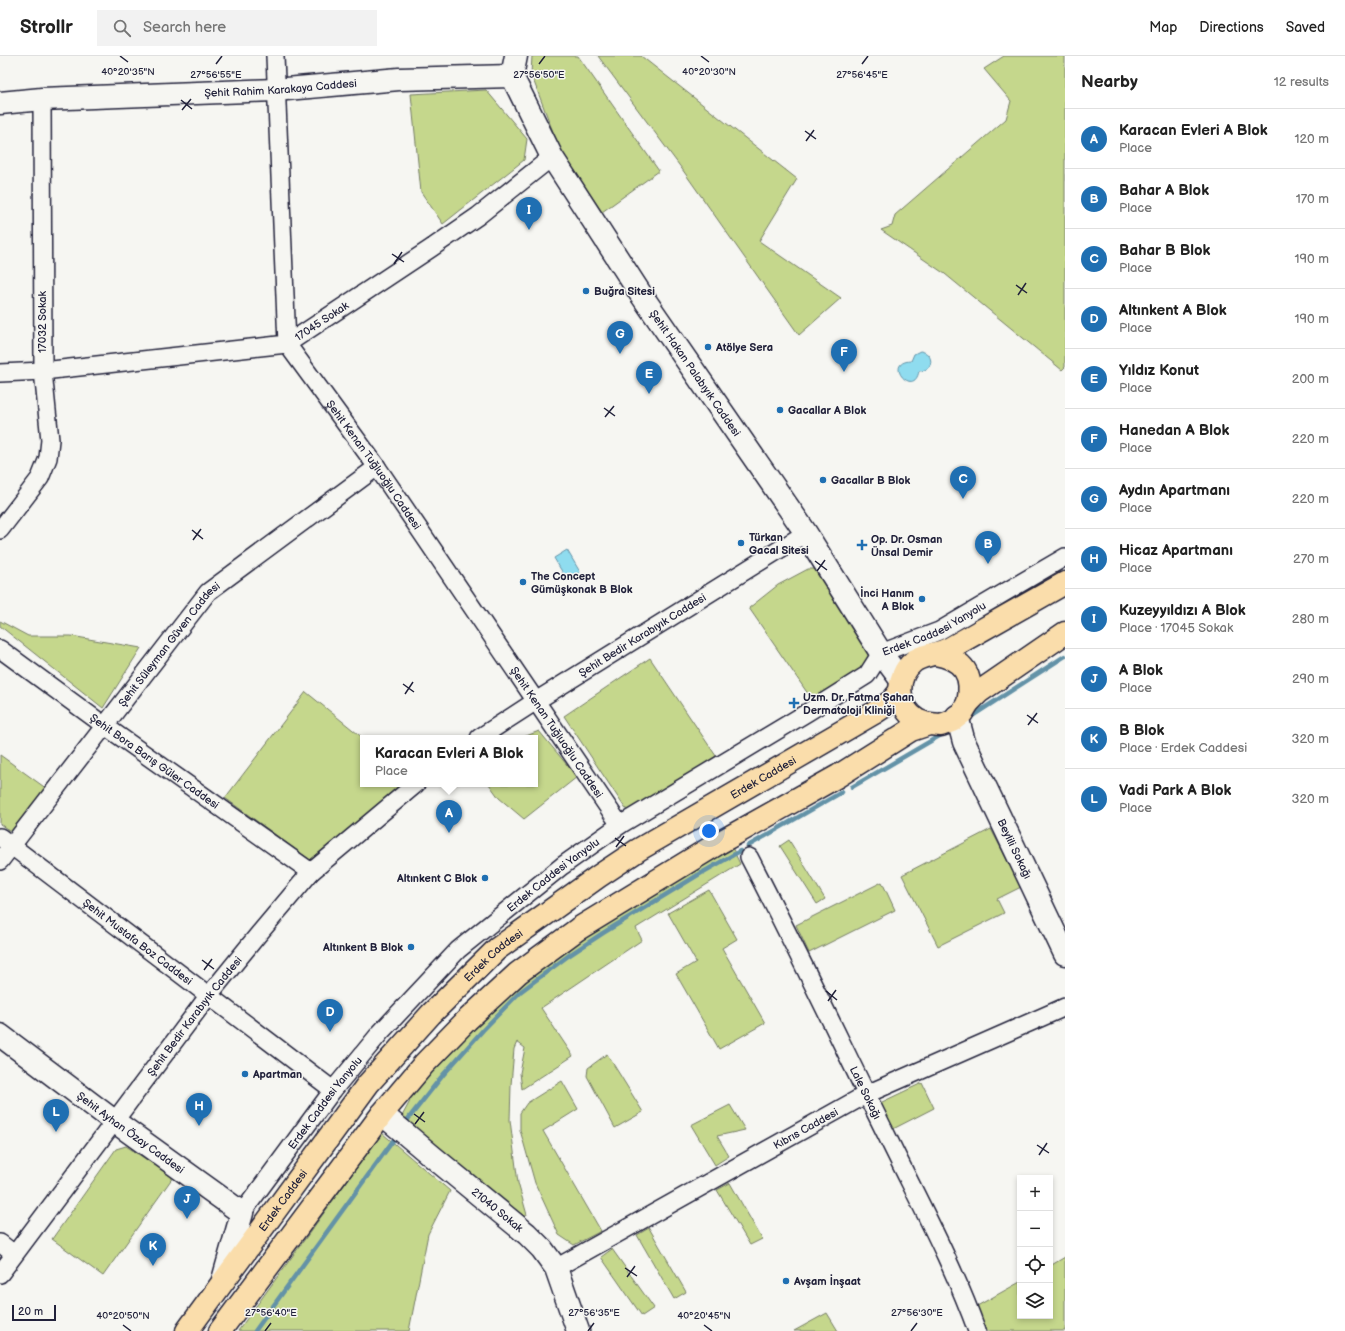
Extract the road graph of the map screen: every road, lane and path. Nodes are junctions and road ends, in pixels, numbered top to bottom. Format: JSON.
{"nodes":[{"id":1,"x":275,"y":56,"type":"edge"},
{"id":2,"x":514,"y":66,"type":"edge"},
{"id":3,"x":275,"y":90,"type":"junction"},
{"id":4,"x":42,"y":99,"type":"junction"},
{"id":5,"x":0,"y":103,"type":"edge"},
{"id":6,"x":552,"y":157,"type":"junction"},
{"id":7,"x":287,"y":344,"type":"junction"},
{"id":8,"x":43,"y":371,"type":"junction"},
{"id":9,"x":0,"y":373,"type":"edge"},
{"id":10,"x":377,"y":468,"type":"junction"},
{"id":11,"x":0,"y":530,"type":"edge"},
{"id":12,"x":806,"y":533,"type":"junction"},
{"id":13,"x":1065,"y":557,"type":"edge"},
{"id":14,"x":1065,"y":583,"type":"edge"},
{"id":15,"x":1065,"y":633,"type":"edge"},
{"id":16,"x":0,"y":649,"type":"edge"},
{"id":17,"x":935,"y":654,"type":"junction"},
{"id":18,"x":884,"y":657,"type":"junction"},
{"id":19,"x":914,"y":661,"type":"junction"},
{"id":20,"x":900,"y":685,"type":"junction"},
{"id":21,"x":536,"y":701,"type":"junction"},
{"id":22,"x":950,"y":717,"type":"junction"},
{"id":23,"x":105,"y":726,"type":"junction"},
{"id":24,"x":485,"y":735,"type":"edge"},
{"id":25,"x":412,"y":787,"type":"edge"},
{"id":26,"x":620,"y":825,"type":"junction"},
{"id":27,"x":6,"y":842,"type":"edge"},
{"id":28,"x":749,"y":857,"type":"dead end"},
{"id":29,"x":0,"y":861,"type":"edge"},
{"id":30,"x":311,"y":872,"type":"junction"},
{"id":31,"x":1065,"y":954,"type":"edge"},
{"id":32,"x":209,"y":995,"type":"junction"},
{"id":33,"x":1065,"y":1007,"type":"edge"},
{"id":34,"x":0,"y":1035,"type":"edge"},
{"id":35,"x":333,"y":1090,"type":"junction"},
{"id":36,"x":867,"y":1094,"type":"junction"},
{"id":37,"x":382,"y":1114,"type":"junction"},
{"id":38,"x":114,"y":1121,"type":"junction"},
{"id":39,"x":242,"y":1213,"type":"junction"},
{"id":40,"x":0,"y":1243,"type":"edge"},
{"id":41,"x":14,"y":1254,"type":"junction"},
{"id":42,"x":556,"y":1268,"type":"junction"},
{"id":43,"x":0,"y":1274,"type":"edge"},
{"id":44,"x":222,"y":1283,"type":"junction"},
{"id":45,"x":187,"y":1331,"type":"edge"},
{"id":46,"x":220,"y":1331,"type":"edge"},
{"id":47,"x":578,"y":1331,"type":"edge"},
{"id":48,"x":977,"y":1331,"type":"edge"}],
"edges":[{"from":1,"to":3,"type":"street"},
{"from":2,"to":3,"type":"main road","name":"Şehit Rahim Karakaya Caddesi"},
{"from":2,"to":6,"type":"main road","name":"Şehit Hakan Palabıyık Caddesi"},
{"from":3,"to":4,"type":"main road","name":"Şehit Rahim Karakaya Caddesi"},
{"from":3,"to":7,"type":"street"},
{"from":4,"to":5,"type":"main road","name":"Şehit Rahim Karakaya Caddesi"},
{"from":4,"to":8,"type":"street","name":"17032 Sokak"},
{"from":6,"to":7,"type":"street","name":"17045 Sokak"},
{"from":6,"to":12,"type":"main road","name":"Şehit Hakan Palabıyık Caddesi"},
{"from":7,"to":8,"type":"street","name":"17045 Sokak"},
{"from":7,"to":10,"type":"street","name":"Şehit Kenan Tuğluoğlu Caddesi"},
{"from":8,"to":9,"type":"street","name":"17045 Sokak"},
{"from":8,"to":11,"type":"street","name":"17032 Sokak"},
{"from":10,"to":21,"type":"street","name":"Şehit Kenan Tuğluoğlu Caddesi"},
{"from":10,"to":23,"type":"street","name":"Şehit Süleyman Güven Caddesi"},
{"from":12,"to":18,"type":"main road","name":"Şehit Hakan Palabıyık Caddesi"},
{"from":12,"to":21,"type":"street","name":"Şehit Bedir Karabıyık Caddesi"},
{"from":13,"to":18,"type":"street","name":"Erdek Caddesi Yanyolu"},
{"from":14,"to":17,"type":"highway"},
{"from":15,"to":22,"type":"highway"},
{"from":16,"to":23,"type":"street","name":"Şehit Bora Barış Güler Caddesi"},
{"from":17,"to":19,"type":"highway"},
{"from":17,"to":22,"type":"highway"},
{"from":18,"to":19,"type":"main road"},
{"from":18,"to":20,"type":"main road","name":"Şehit Hakan Palabıyık Caddesi"},
{"from":18,"to":26,"type":"street","name":"Erdek Caddesi Yanyolu"},
{"from":19,"to":20,"type":"highway","name":"Erdek Caddesi"},
{"from":20,"to":22,"type":"highway"},
{"from":20,"to":44,"type":"highway","name":"Erdek Caddesi"},
{"from":21,"to":24,"type":"street","name":"Şehit Bedir Karabıyık Caddesi"},
{"from":21,"to":26,"type":"street","name":"Şehit Kenan Tuğluoğlu Caddesi"},
{"from":22,"to":31,"type":"main road","name":"Beylili Sokağı"},
{"from":22,"to":37,"type":"highway"},
{"from":23,"to":27,"type":"street","name":"Şehit Süleyman Güven Caddesi"},
{"from":23,"to":30,"type":"street","name":"Şehit Bora Barış Güler Caddesi"},
{"from":25,"to":30,"type":"street","name":"Şehit Bedir Karabıyık Caddesi"},
{"from":26,"to":35,"type":"street","name":"Erdek Caddesi Yanyolu"},
{"from":27,"to":29,"type":"street","name":"Şehit Süleyman Güven Caddesi"},
{"from":27,"to":32,"type":"street","name":"Şehit Mustafa Boz Caddesi"},
{"from":28,"to":36,"type":"street","name":"Lale Sokağı"},
{"from":30,"to":32,"type":"street","name":"Şehit Bedir Karabıyık Caddesi"},
{"from":32,"to":35,"type":"street","name":"Şehit Mustafa Boz Caddesi"},
{"from":32,"to":38,"type":"street","name":"Şehit Bedir Karabıyık Caddesi"},
{"from":33,"to":36,"type":"street","name":"Kıbrıs Caddesi"},
{"from":34,"to":38,"type":"main road","name":"Şehit Ayhan Özay Caddesi"},
{"from":35,"to":39,"type":"street","name":"Erdek Caddesi Yanyolu"},
{"from":36,"to":42,"type":"street","name":"Kıbrıs Caddesi"},
{"from":36,"to":48,"type":"street","name":"Lale Sokağı"},
{"from":37,"to":42,"type":"main road","name":"21040 Sokak"},
{"from":37,"to":46,"type":"highway"},
{"from":38,"to":39,"type":"main road","name":"Şehit Ayhan Özay Caddesi"},
{"from":38,"to":41,"type":"street","name":"Şehit Bedir Karabıyık Caddesi"},
{"from":39,"to":44,"type":"main road"},
{"from":40,"to":41,"type":"street"},
{"from":41,"to":43,"type":"street","name":"Şehit Bedir Karabıyık Caddesi"},
{"from":42,"to":47,"type":"main road","name":"21040 Sokak"},
{"from":44,"to":45,"type":"highway","name":"Erdek Caddesi"}]}
